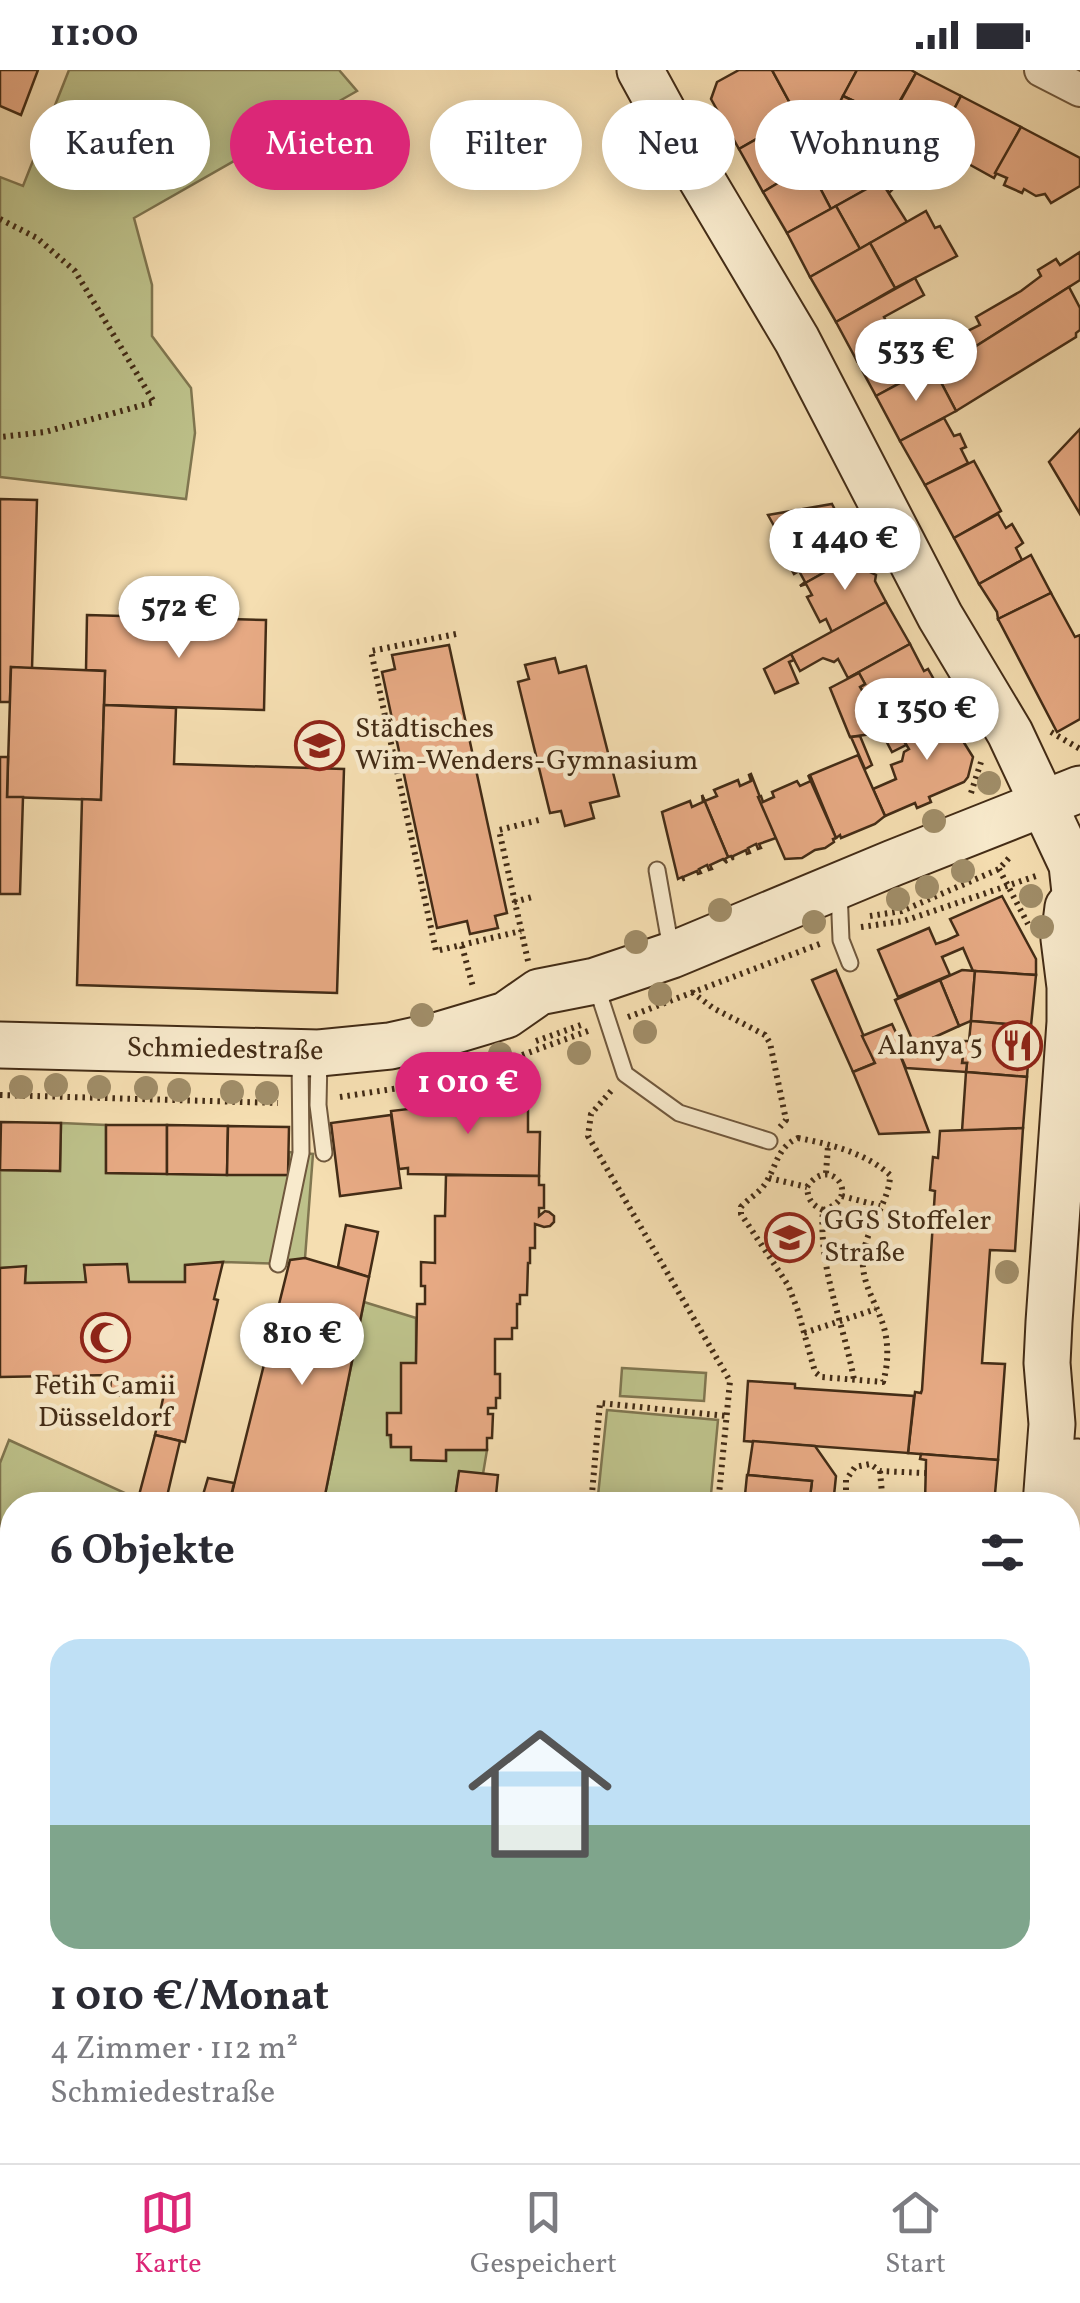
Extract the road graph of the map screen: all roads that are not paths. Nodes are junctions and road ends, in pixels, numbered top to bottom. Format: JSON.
{"nodes":[{"id":1,"x":640,"y":70,"type":"edge"},
{"id":2,"x":1041,"y":70,"type":"edge"},
{"id":3,"x":1080,"y":90,"type":"edge"},
{"id":4,"x":1062,"y":796,"type":"edge"},
{"id":5,"x":657,"y":870,"type":"dead end"},
{"id":6,"x":1078,"y":873,"type":"edge"},
{"id":7,"x":850,"y":881,"type":"junction"},
{"id":8,"x":1080,"y":938,"type":"edge"},
{"id":9,"x":850,"y":963,"type":"dead end"},
{"id":10,"x":678,"y":970,"type":"junction"},
{"id":11,"x":594,"y":982,"type":"junction"},
{"id":12,"x":0,"y":1045,"type":"edge"},
{"id":13,"x":310,"y":1053,"type":"junction"},
{"id":14,"x":769,"y":1141,"type":"road end"},
{"id":15,"x":324,"y":1153,"type":"dead end"},
{"id":16,"x":278,"y":1264,"type":"dead end"},
{"id":17,"x":1080,"y":1297,"type":"edge"},
{"id":18,"x":1080,"y":1367,"type":"edge"},
{"id":19,"x":1080,"y":1430,"type":"edge"},
{"id":20,"x":1047,"y":1492,"type":"edge"},
{"id":21,"x":1076,"y":1492,"type":"edge"}],
"edges":[{"from":1,"to":4,"type":"main road"},
{"from":2,"to":3,"type":"street"},
{"from":4,"to":6,"type":"main road"},
{"from":4,"to":7,"type":"main road","name":"Schmiedestraße"},
{"from":5,"to":10,"type":"lane"},
{"from":6,"to":8,"type":"main road"},
{"from":6,"to":20,"type":"main road"},
{"from":7,"to":9,"type":"lane"},
{"from":7,"to":10,"type":"main road","name":"Schmiedestraße"},
{"from":10,"to":11,"type":"main road","name":"Schmiedestraße"},
{"from":11,"to":13,"type":"main road","name":"Schmiedestraße"},
{"from":11,"to":14,"type":"lane"},
{"from":12,"to":13,"type":"main road","name":"Schmiedestraße"},
{"from":13,"to":15,"type":"lane"},
{"from":13,"to":16,"type":"lane"},
{"from":17,"to":18,"type":"main road"},
{"from":19,"to":21,"type":"main road"}]}
